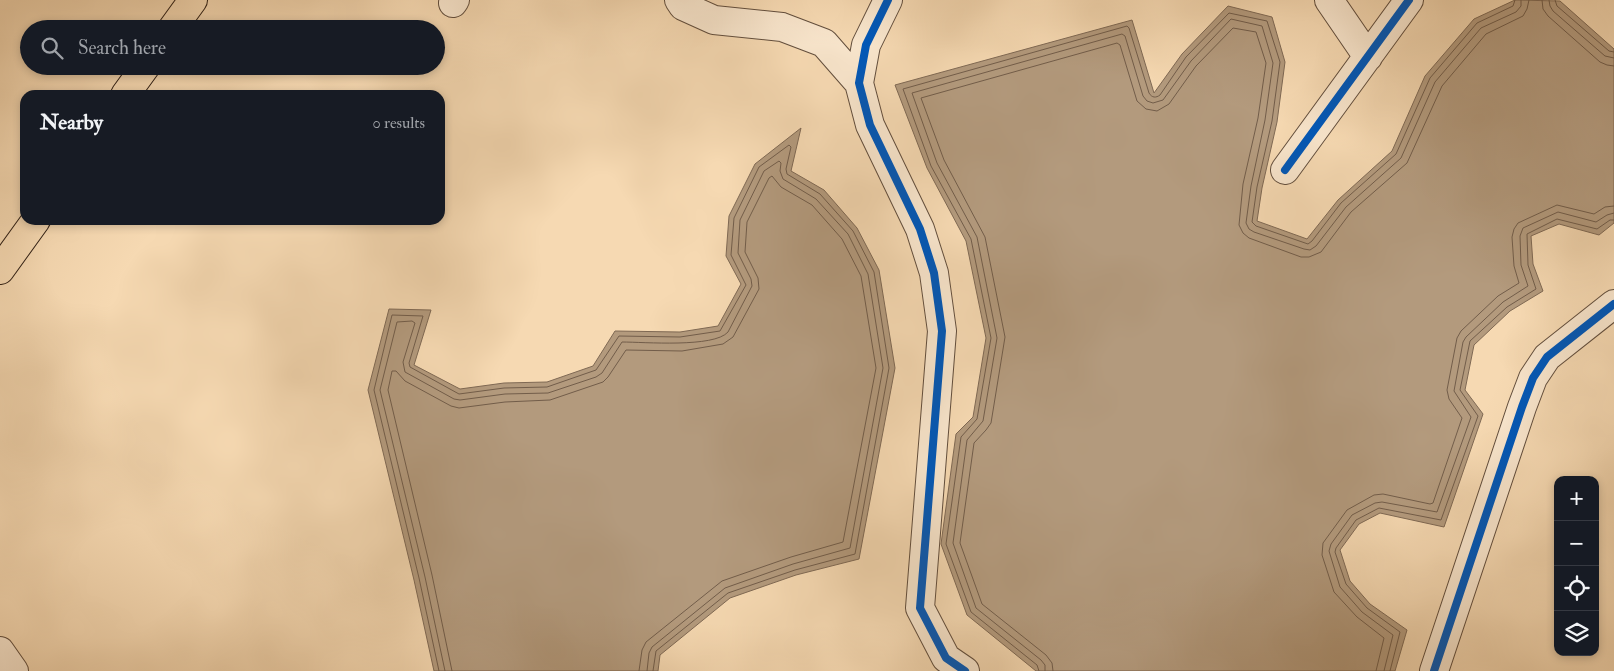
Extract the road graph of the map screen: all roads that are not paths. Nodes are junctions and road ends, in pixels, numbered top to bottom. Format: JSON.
{"nodes":[{"id":1,"x":193,"y":0,"type":"edge"},
{"id":2,"x":679,"y":0,"type":"edge"},
{"id":3,"x":888,"y":0,"type":"edge"},
{"id":4,"x":1329,"y":0,"type":"edge"},
{"id":5,"x":1409,"y":0,"type":"edge"},
{"id":6,"x":179,"y":20,"type":"edge"},
{"id":7,"x":1368,"y":57,"type":"junction"},
{"id":8,"x":139,"y":75,"type":"edge"},
{"id":9,"x":860,"y":83,"type":"junction"},
{"id":10,"x":129,"y":90,"type":"edge"},
{"id":11,"x":1285,"y":170,"type":"dead end"},
{"id":12,"x":32,"y":225,"type":"edge"},
{"id":13,"x":0,"y":270,"type":"edge"},
{"id":14,"x":1614,"y":304,"type":"edge"},
{"id":15,"x":0,"y":651,"type":"edge"},
{"id":16,"x":14,"y":671,"type":"edge"},
{"id":17,"x":965,"y":671,"type":"edge"},
{"id":18,"x":1434,"y":671,"type":"edge"}],
"edges":[{"from":1,"to":6,"type":"main road"},
{"from":2,"to":9,"type":"street"},
{"from":3,"to":9,"type":"street"},
{"from":4,"to":7,"type":"street"},
{"from":5,"to":7,"type":"street"},
{"from":7,"to":11,"type":"street"},
{"from":8,"to":10,"type":"main road"},
{"from":9,"to":17,"type":"street"},
{"from":12,"to":13,"type":"main road"},
{"from":14,"to":18,"type":"street"},
{"from":15,"to":16,"type":"street"}]}
